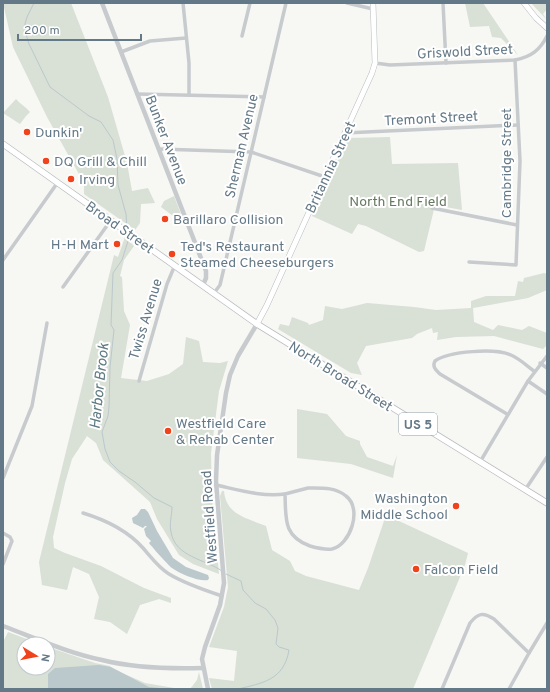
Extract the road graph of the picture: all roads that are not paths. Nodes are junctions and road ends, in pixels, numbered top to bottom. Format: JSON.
{"nodes":[{"id":1,"x":102,"y":3,"type":"edge"},
{"id":2,"x":183,"y":3,"type":"edge"},
{"id":3,"x":250,"y":3,"type":"edge"},
{"id":4,"x":286,"y":3,"type":"edge"},
{"id":5,"x":347,"y":3,"type":"edge"},
{"id":6,"x":373,"y":3,"type":"edge"},
{"id":7,"x":443,"y":3,"type":"edge"},
{"id":8,"x":524,"y":3,"type":"edge"},
{"id":9,"x":374,"y":9,"type":"junction"},
{"id":10,"x":547,"y":28,"type":"edge"},
{"id":11,"x":242,"y":36,"type":"dead end"},
{"id":12,"x":547,"y":36,"type":"edge"},
{"id":13,"x":186,"y":38,"type":"junction"},
{"id":14,"x":121,"y":52,"type":"junction"},
{"id":15,"x":515,"y":60,"type":"junction"},
{"id":16,"x":375,"y":63,"type":"junction"},
{"id":17,"x":446,"y":63,"type":"junction"},
{"id":18,"x":137,"y":94,"type":"junction"},
{"id":19,"x":189,"y":95,"type":"junction"},
{"id":20,"x":264,"y":98,"type":"junction"},
{"id":21,"x":518,"y":126,"type":"junction"},
{"id":22,"x":345,"y":133,"type":"junction"},
{"id":23,"x":3,"y":144,"type":"edge"},
{"id":24,"x":159,"y":149,"type":"junction"},
{"id":25,"x":251,"y":152,"type":"junction"},
{"id":26,"x":325,"y":177,"type":"junction"},
{"id":27,"x":58,"y":182,"type":"junction"},
{"id":28,"x":432,"y":208,"type":"dead end"},
{"id":29,"x":111,"y":220,"type":"junction"},
{"id":30,"x":517,"y":225,"type":"junction"},
{"id":31,"x":3,"y":260,"type":"edge"},
{"id":32,"x":469,"y":262,"type":"dead end"},
{"id":33,"x":175,"y":265,"type":"junction"},
{"id":34,"x":203,"y":285,"type":"junction"},
{"id":35,"x":63,"y":287,"type":"dead end"},
{"id":36,"x":214,"y":293,"type":"junction"},
{"id":37,"x":47,"y":323,"type":"dead end"},
{"id":38,"x":257,"y":324,"type":"junction"},
{"id":39,"x":547,"y":356,"type":"edge"},
{"id":40,"x":540,"y":363,"type":"junction"},
{"id":41,"x":547,"y":368,"type":"edge"},
{"id":42,"x":534,"y":372,"type":"junction"},
{"id":43,"x":139,"y":381,"type":"dead end"},
{"id":44,"x":528,"y":381,"type":"junction"},
{"id":45,"x":547,"y":394,"type":"edge"},
{"id":46,"x":508,"y":414,"type":"junction"},
{"id":47,"x":547,"y":457,"type":"edge"},
{"id":48,"x":480,"y":462,"type":"junction"},
{"id":49,"x":3,"y":478,"type":"edge"},
{"id":50,"x":216,"y":485,"type":"junction"},
{"id":51,"x":525,"y":490,"type":"junction"},
{"id":52,"x":285,"y":494,"type":"junction"},
{"id":53,"x":547,"y":503,"type":"edge"},
{"id":54,"x":83,"y":513,"type":"dead end"},
{"id":55,"x":3,"y":533,"type":"edge"},
{"id":56,"x":3,"y":564,"type":"edge"},
{"id":57,"x":222,"y":596,"type":"junction"},
{"id":58,"x":547,"y":623,"type":"edge"},
{"id":59,"x":3,"y":626,"type":"edge"},
{"id":60,"x":529,"y":653,"type":"junction"},
{"id":61,"x":203,"y":668,"type":"junction"},
{"id":62,"x":208,"y":689,"type":"edge"},
{"id":63,"x":442,"y":689,"type":"edge"},
{"id":64,"x":509,"y":689,"type":"edge"}],
"edges":[{"from":1,"to":14,"type":"street","name":"Bunker Avenue"},
{"from":2,"to":13,"type":"street"},
{"from":3,"to":11,"type":"street"},
{"from":4,"to":20,"type":"street","name":"Sherman Avenue"},
{"from":5,"to":9,"type":"street"},
{"from":6,"to":9,"type":"main road","name":"Britannia Street"},
{"from":7,"to":17,"type":"street"},
{"from":8,"to":10,"type":"main road"},
{"from":9,"to":16,"type":"main road","name":"Britannia Street"},
{"from":12,"to":15,"type":"street","name":"Griswold Street"},
{"from":13,"to":14,"type":"street"},
{"from":13,"to":19,"type":"street"},
{"from":14,"to":18,"type":"street","name":"Bunker Avenue"},
{"from":15,"to":17,"type":"street","name":"Griswold Street"},
{"from":15,"to":21,"type":"street","name":"Cambridge Street"},
{"from":16,"to":17,"type":"street","name":"Griswold Street"},
{"from":16,"to":22,"type":"main road","name":"Britannia Street"},
{"from":18,"to":19,"type":"street"},
{"from":18,"to":24,"type":"street","name":"Bunker Avenue"},
{"from":19,"to":20,"type":"street"},
{"from":20,"to":25,"type":"street","name":"Sherman Avenue"},
{"from":21,"to":22,"type":"street","name":"Tremont Street"},
{"from":21,"to":30,"type":"street","name":"Cambridge Street"},
{"from":22,"to":26,"type":"main road","name":"Britannia Street"},
{"from":23,"to":27,"type":"main road","name":"Broad Street","number":"US 5"},
{"from":24,"to":25,"type":"street"},
{"from":24,"to":34,"type":"street","name":"Bunker Avenue"},
{"from":25,"to":26,"type":"street"},
{"from":25,"to":36,"type":"street","name":"Sherman Avenue"},
{"from":26,"to":38,"type":"main road","name":"Britannia Street"},
{"from":27,"to":29,"type":"main road","name":"Broad Street","number":"US 5"},
{"from":27,"to":31,"type":"street"},
{"from":28,"to":30,"type":"street"},
{"from":29,"to":33,"type":"main road","name":"Broad Street","number":"US 5"},
{"from":29,"to":35,"type":"street"},
{"from":30,"to":32,"type":"street","name":"Cambridge Street"},
{"from":33,"to":34,"type":"main road","name":"Broad Street","number":"US 5"},
{"from":33,"to":43,"type":"street","name":"Twiss Avenue"},
{"from":34,"to":36,"type":"main road","name":"Broad Street","number":"US 5"},
{"from":36,"to":38,"type":"main road","name":"Broad Street","number":"US 5"},
{"from":37,"to":49,"type":"street"},
{"from":38,"to":48,"type":"main road","name":"North Broad Street","number":"US 5"},
{"from":38,"to":50,"type":"street","name":"Westfield Road"},
{"from":39,"to":40,"type":"street"},
{"from":40,"to":41,"type":"street"},
{"from":40,"to":42,"type":"street"},
{"from":42,"to":44,"type":"street"},
{"from":42,"to":46,"type":"street"},
{"from":44,"to":45,"type":"street"},
{"from":44,"to":46,"type":"street"},
{"from":46,"to":48,"type":"street"},
{"from":47,"to":51,"type":"street"},
{"from":48,"to":51,"type":"main road","name":"North Broad Street","number":"US 5"},
{"from":50,"to":52,"type":"street"},
{"from":50,"to":57,"type":"street","name":"Westfield Road"},
{"from":51,"to":53,"type":"main road","name":"North Broad Street","number":"US 5"},
{"from":52,"to":52,"type":"street"},
{"from":54,"to":57,"type":"street"},
{"from":55,"to":56,"type":"street"},
{"from":57,"to":61,"type":"street","name":"Westfield Road"},
{"from":58,"to":60,"type":"street"},
{"from":59,"to":61,"type":"street"},
{"from":60,"to":63,"type":"street"},
{"from":60,"to":64,"type":"street"},
{"from":61,"to":62,"type":"street","name":"Westfield Road"}]}
